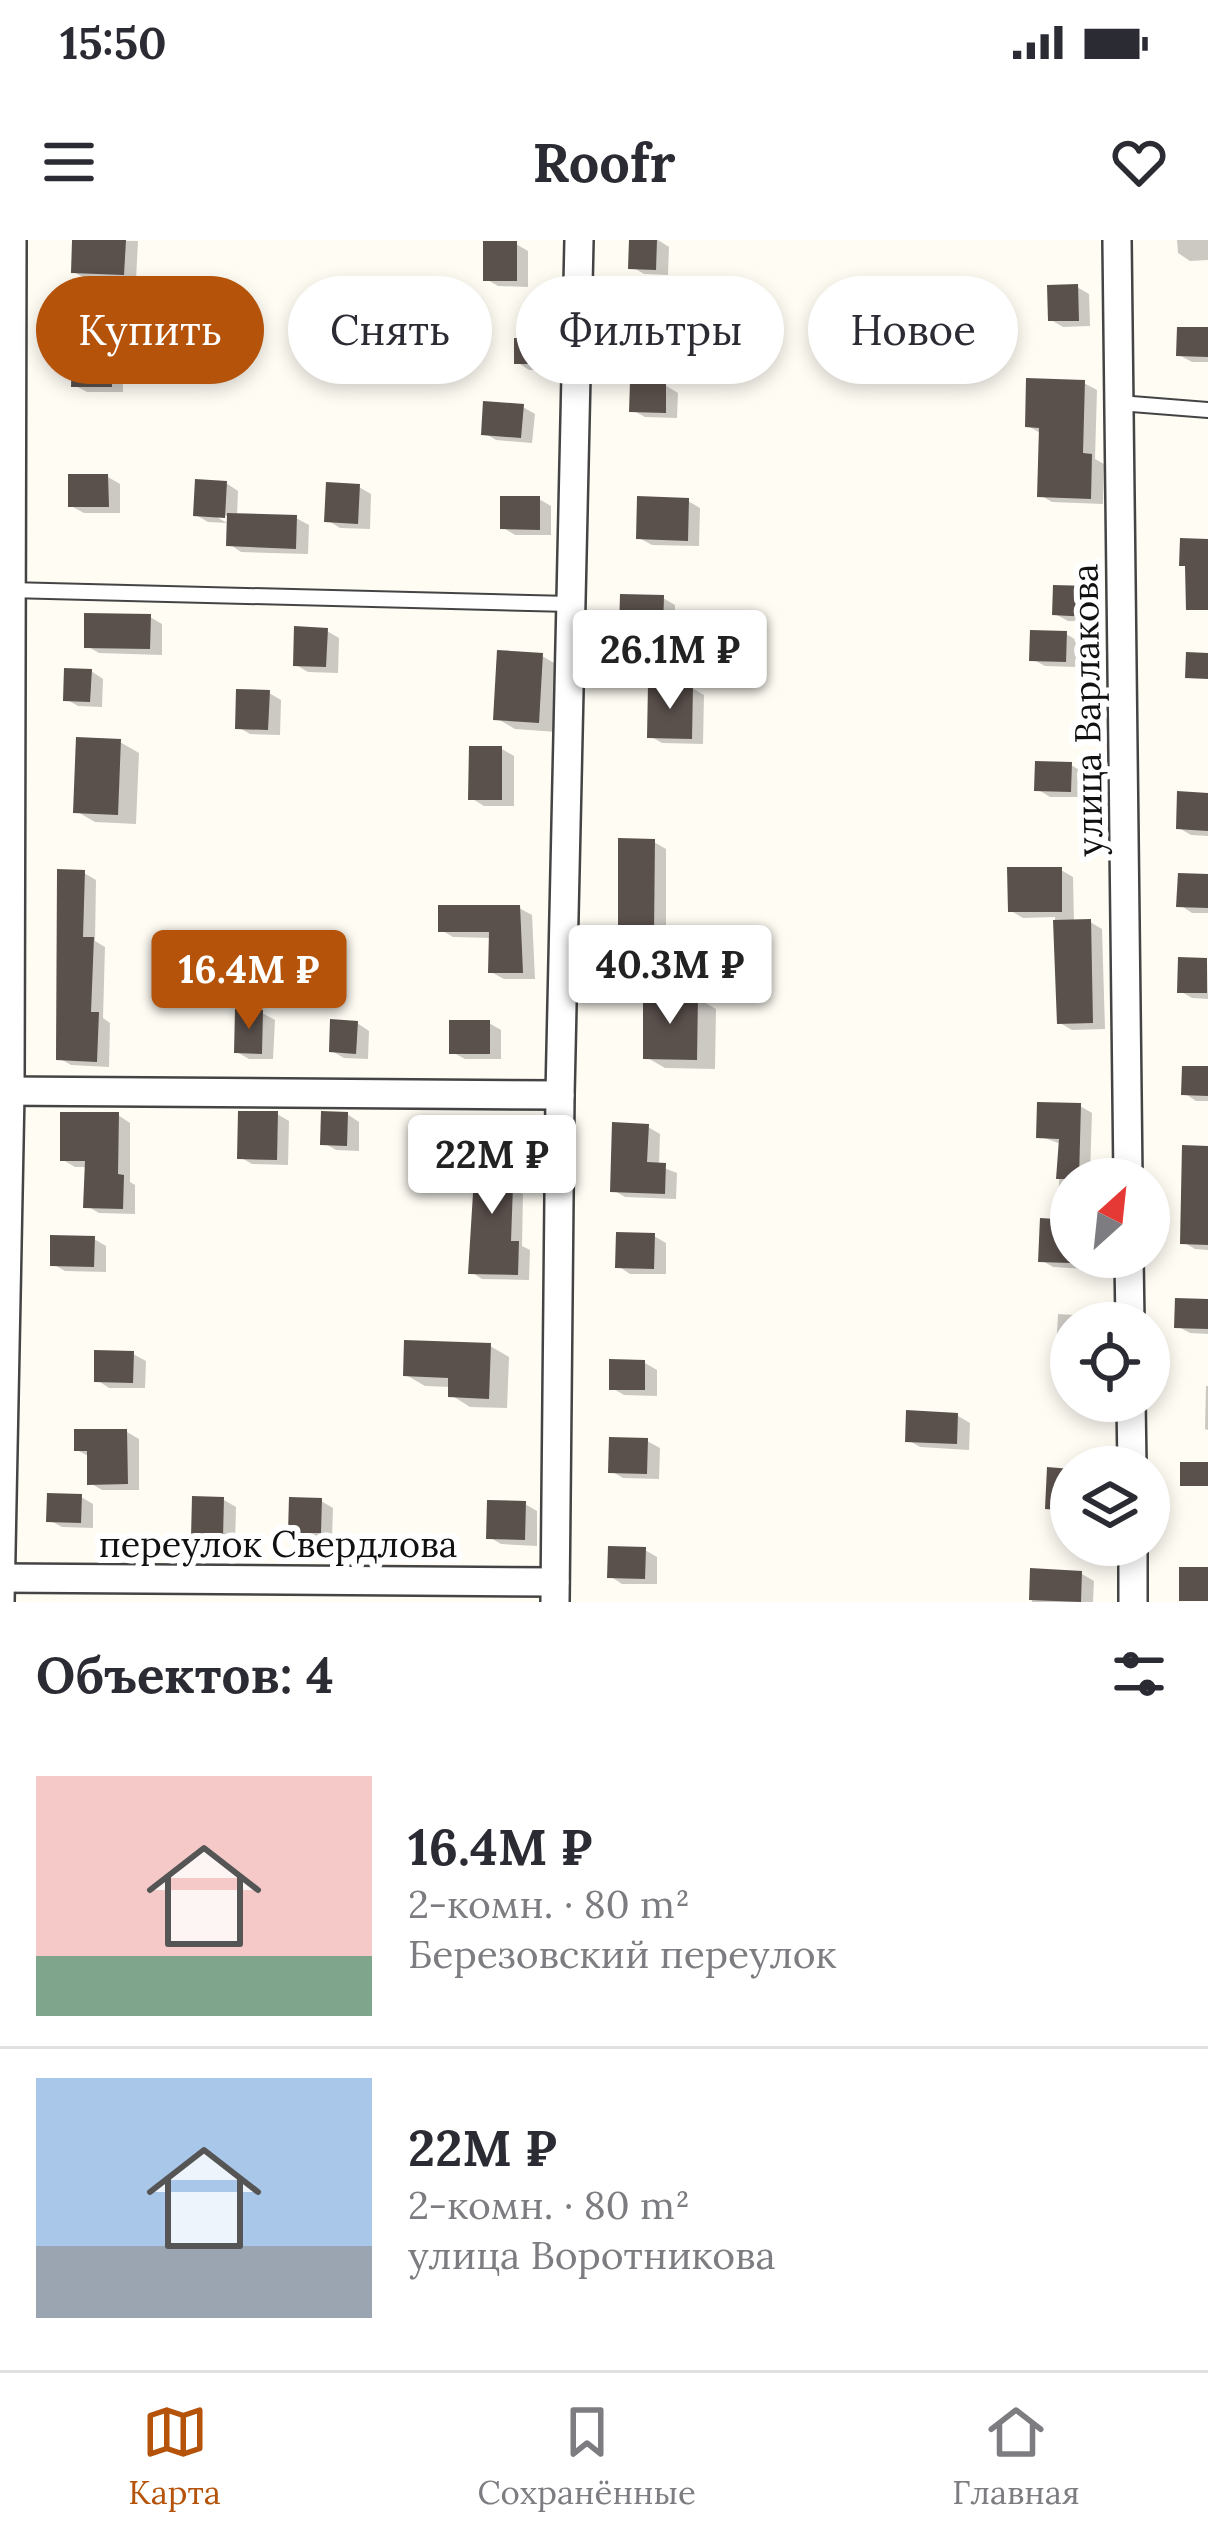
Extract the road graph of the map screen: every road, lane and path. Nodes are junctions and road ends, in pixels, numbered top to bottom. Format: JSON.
{"nodes":[{"id":1,"x":12,"y":240,"type":"edge"},
{"id":2,"x":579,"y":240,"type":"edge"},
{"id":3,"x":1117,"y":240,"type":"edge"},
{"id":4,"x":1119,"y":404,"type":"junction"},
{"id":5,"x":1208,"y":410,"type":"edge"},
{"id":6,"x":9,"y":590,"type":"junction"},
{"id":7,"x":571,"y":604,"type":"junction"},
{"id":8,"x":5,"y":1092,"type":"edge"},
{"id":9,"x":560,"y":1095,"type":"junction"},
{"id":10,"x":1128,"y":1158,"type":"edge"},
{"id":11,"x":1133,"y":1566,"type":"edge"},
{"id":12,"x":0,"y":1578,"type":"edge"},
{"id":13,"x":555,"y":1592,"type":"edge"},
{"id":14,"x":0,"y":1602,"type":"edge"},
{"id":15,"x":1133,"y":1602,"type":"edge"}],
"edges":[{"from":1,"to":6,"type":"street"},
{"from":2,"to":7,"type":"street"},
{"from":3,"to":4,"type":"street","name":"улица Варлакова"},
{"from":4,"to":5,"type":"lane"},
{"from":4,"to":10,"type":"street","name":"улица Варлакова"},
{"from":6,"to":7,"type":"lane"},
{"from":6,"to":8,"type":"street"},
{"from":7,"to":9,"type":"street"},
{"from":8,"to":9,"type":"street"},
{"from":8,"to":12,"type":"street"},
{"from":9,"to":13,"type":"street"},
{"from":11,"to":15,"type":"street"},
{"from":12,"to":13,"type":"street","name":"переулок Свердлова"},
{"from":12,"to":14,"type":"street"}]}
